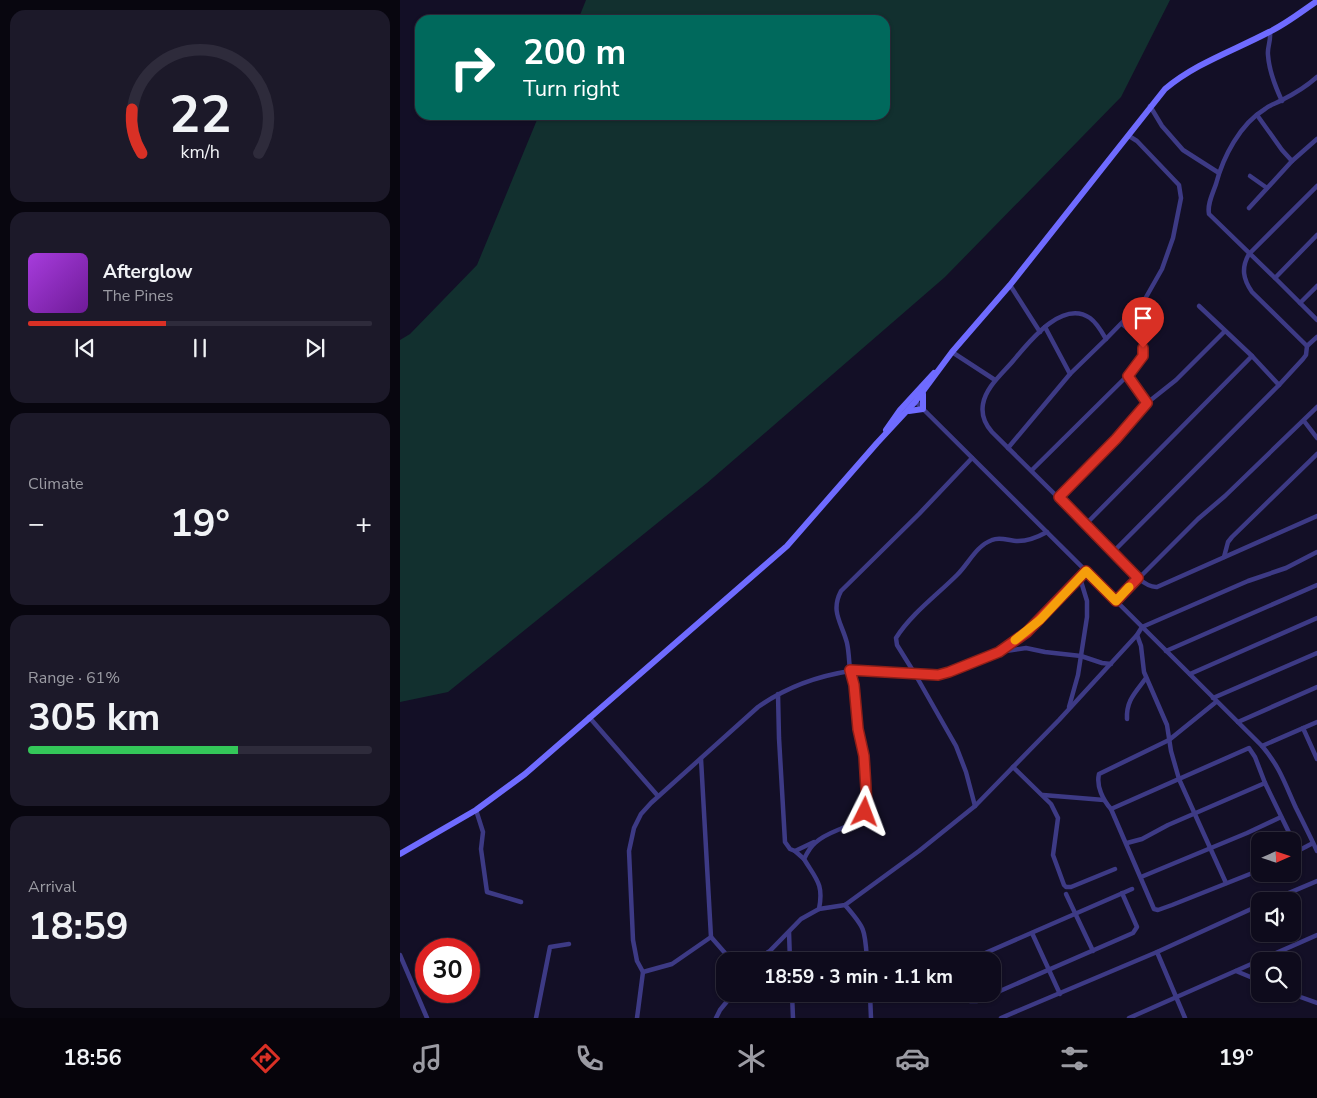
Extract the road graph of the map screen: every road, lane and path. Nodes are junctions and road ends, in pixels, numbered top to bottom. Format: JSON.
{"nodes":[{"id":1,"x":1317,"y":1,"type":"edge"},
{"id":2,"x":1270,"y":32,"type":"junction"},
{"id":3,"x":1317,"y":77,"type":"edge"},
{"id":4,"x":1282,"y":101,"type":"junction"},
{"id":5,"x":1150,"y":106,"type":"junction"},
{"id":6,"x":1257,"y":115,"type":"junction"},
{"id":7,"x":1129,"y":136,"type":"junction"},
{"id":8,"x":1317,"y":139,"type":"edge"},
{"id":9,"x":1292,"y":161,"type":"junction"},
{"id":10,"x":1219,"y":173,"type":"junction"},
{"id":11,"x":1250,"y":176,"type":"dead end"},
{"id":12,"x":1317,"y":186,"type":"edge"},
{"id":13,"x":1267,"y":188,"type":"junction"},
{"id":14,"x":1249,"y":208,"type":"dead end"},
{"id":15,"x":1317,"y":235,"type":"edge"},
{"id":16,"x":1249,"y":254,"type":"junction"},
{"id":17,"x":1275,"y":278,"type":"junction"},
{"id":18,"x":1010,"y":285,"type":"junction"},
{"id":19,"x":1317,"y":286,"type":"edge"},
{"id":20,"x":1300,"y":304,"type":"junction"},
{"id":21,"x":1199,"y":306,"type":"dead end"},
{"id":22,"x":1317,"y":320,"type":"edge"},
{"id":23,"x":1122,"y":324,"type":"junction"},
{"id":24,"x":1045,"y":327,"type":"junction"},
{"id":25,"x":1225,"y":331,"type":"junction"},
{"id":26,"x":1040,"y":332,"type":"junction"},
{"id":27,"x":1317,"y":337,"type":"edge"},
{"id":28,"x":1106,"y":339,"type":"junction"},
{"id":29,"x":1307,"y":346,"type":"junction"},
{"id":30,"x":952,"y":352,"type":"junction"},
{"id":31,"x":1252,"y":356,"type":"junction"},
{"id":32,"x":944,"y":363,"type":"junction"},
{"id":33,"x":1070,"y":374,"type":"junction"},
{"id":34,"x":1128,"y":376,"type":"junction"},
{"id":35,"x":995,"y":380,"type":"junction"},
{"id":36,"x":1279,"y":385,"type":"junction"},
{"id":37,"x":923,"y":392,"type":"junction"},
{"id":38,"x":913,"y":399,"type":"junction"},
{"id":39,"x":1147,"y":403,"type":"junction"},
{"id":40,"x":1317,"y":407,"type":"edge"},
{"id":41,"x":923,"y":409,"type":"junction"},
{"id":42,"x":907,"y":412,"type":"junction"},
{"id":43,"x":1304,"y":421,"type":"junction"},
{"id":44,"x":1317,"y":438,"type":"edge"},
{"id":45,"x":877,"y":443,"type":"junction"},
{"id":46,"x":1008,"y":448,"type":"junction"},
{"id":47,"x":1317,"y":454,"type":"edge"},
{"id":48,"x":972,"y":458,"type":"junction"},
{"id":49,"x":1032,"y":470,"type":"junction"},
{"id":50,"x":1059,"y":497,"type":"junction"},
{"id":51,"x":1317,"y":516,"type":"edge"},
{"id":52,"x":1085,"y":525,"type":"junction"},
{"id":53,"x":1047,"y":532,"type":"junction"},
{"id":54,"x":1112,"y":552,"type":"junction"},
{"id":55,"x":1317,"y":552,"type":"edge"},
{"id":56,"x":1224,"y":557,"type":"junction"},
{"id":57,"x":1086,"y":571,"type":"junction"},
{"id":58,"x":1080,"y":578,"type":"junction"},
{"id":59,"x":1138,"y":578,"type":"junction"},
{"id":60,"x":1317,"y":585,"type":"edge"},
{"id":61,"x":1116,"y":601,"type":"junction"},
{"id":62,"x":1317,"y":618,"type":"edge"},
{"id":63,"x":1142,"y":627,"type":"junction"},
{"id":64,"x":1137,"y":636,"type":"junction"},
{"id":65,"x":1166,"y":651,"type":"junction"},
{"id":66,"x":999,"y":652,"type":"junction"},
{"id":67,"x":1317,"y":653,"type":"edge"},
{"id":68,"x":1081,"y":656,"type":"junction"},
{"id":69,"x":1111,"y":664,"type":"junction"},
{"id":70,"x":850,"y":670,"type":"junction"},
{"id":71,"x":915,"y":674,"type":"junction"},
{"id":72,"x":1190,"y":674,"type":"junction"},
{"id":73,"x":1146,"y":678,"type":"junction"},
{"id":74,"x":1317,"y":687,"type":"edge"},
{"id":75,"x":778,"y":694,"type":"junction"},
{"id":76,"x":1214,"y":700,"type":"junction"},
{"id":77,"x":1068,"y":711,"type":"junction"},
{"id":78,"x":590,"y":717,"type":"junction"},
{"id":79,"x":1127,"y":719,"type":"dead end"},
{"id":80,"x":1238,"y":722,"type":"junction"},
{"id":81,"x":1317,"y":722,"type":"edge"},
{"id":82,"x":1303,"y":728,"type":"junction"},
{"id":83,"x":1169,"y":740,"type":"junction"},
{"id":84,"x":1257,"y":741,"type":"junction"},
{"id":85,"x":1262,"y":746,"type":"junction"},
{"id":86,"x":1249,"y":748,"type":"junction"},
{"id":87,"x":702,"y":759,"type":"junction"},
{"id":88,"x":1317,"y":760,"type":"edge"},
{"id":89,"x":1014,"y":767,"type":"junction"},
{"id":90,"x":1180,"y":779,"type":"junction"},
{"id":91,"x":1265,"y":783,"type":"junction"},
{"id":92,"x":1043,"y":795,"type":"junction"},
{"id":93,"x":658,"y":796,"type":"junction"},
{"id":94,"x":1104,"y":800,"type":"junction"},
{"id":95,"x":975,"y":806,"type":"junction"},
{"id":96,"x":1111,"y":809,"type":"junction"},
{"id":97,"x":476,"y":810,"type":"junction"},
{"id":98,"x":1195,"y":814,"type":"junction"},
{"id":99,"x":1281,"y":817,"type":"junction"},
{"id":100,"x":1288,"y":832,"type":"edge"},
{"id":101,"x":815,"y":842,"type":"junction"},
{"id":102,"x":1127,"y":843,"type":"junction"},
{"id":103,"x":1313,"y":843,"type":"junction"},
{"id":104,"x":1211,"y":848,"type":"junction"},
{"id":105,"x":1301,"y":849,"type":"edge"},
{"id":106,"x":795,"y":851,"type":"junction"},
{"id":107,"x":1317,"y":851,"type":"edge"},
{"id":108,"x":400,"y":854,"type":"edge"},
{"id":109,"x":804,"y":859,"type":"junction"},
{"id":110,"x":1115,"y":869,"type":"dead end"},
{"id":111,"x":1251,"y":873,"type":"edge"},
{"id":112,"x":1141,"y":877,"type":"junction"},
{"id":113,"x":1317,"y":881,"type":"edge"},
{"id":114,"x":1226,"y":883,"type":"junction"},
{"id":115,"x":1132,"y":889,"type":"dead end"},
{"id":116,"x":1291,"y":892,"type":"edge"},
{"id":117,"x":1122,"y":893,"type":"junction"},
{"id":118,"x":1066,"y":894,"type":"dead end"},
{"id":119,"x":521,"y":902,"type":"dead end"},
{"id":120,"x":845,"y":905,"type":"junction"},
{"id":121,"x":819,"y":909,"type":"junction"},
{"id":122,"x":1251,"y":909,"type":"edge"},
{"id":123,"x":1075,"y":914,"type":"junction"},
{"id":124,"x":788,"y":932,"type":"junction"},
{"id":125,"x":1032,"y":933,"type":"junction"},
{"id":126,"x":1317,"y":935,"type":"edge"},
{"id":127,"x":711,"y":937,"type":"junction"},
{"id":128,"x":569,"y":944,"type":"dead end"},
{"id":129,"x":1092,"y":950,"type":"junction"},
{"id":130,"x":724,"y":952,"type":"edge"},
{"id":131,"x":768,"y":952,"type":"edge"},
{"id":132,"x":789,"y":952,"type":"edge"},
{"id":133,"x":866,"y":952,"type":"edge"},
{"id":134,"x":988,"y":952,"type":"edge"},
{"id":135,"x":1157,"y":952,"type":"junction"},
{"id":136,"x":1281,"y":952,"type":"edge"},
{"id":137,"x":400,"y":955,"type":"edge"},
{"id":138,"x":1251,"y":965,"type":"edge"},
{"id":139,"x":1049,"y":970,"type":"junction"},
{"id":140,"x":1236,"y":971,"type":"junction"},
{"id":141,"x":643,"y":972,"type":"junction"},
{"id":142,"x":1251,"y":978,"type":"edge"},
{"id":143,"x":1001,"y":991,"type":"edge"},
{"id":144,"x":1060,"y":994,"type":"junction"},
{"id":145,"x":1177,"y":997,"type":"junction"},
{"id":146,"x":1301,"y":998,"type":"edge"},
{"id":147,"x":726,"y":1002,"type":"edge"},
{"id":148,"x":792,"y":1002,"type":"edge"},
{"id":149,"x":870,"y":1002,"type":"edge"},
{"id":150,"x":1317,"y":1004,"type":"edge"},
{"id":151,"x":427,"y":1018,"type":"edge"},
{"id":152,"x":536,"y":1018,"type":"edge"},
{"id":153,"x":637,"y":1018,"type":"edge"},
{"id":154,"x":716,"y":1018,"type":"edge"},
{"id":155,"x":793,"y":1018,"type":"edge"},
{"id":156,"x":871,"y":1018,"type":"edge"},
{"id":157,"x":1002,"y":1018,"type":"edge"},
{"id":158,"x":1129,"y":1018,"type":"edge"},
{"id":159,"x":1185,"y":1018,"type":"edge"}],
"edges":[{"from":1,"to":2,"type":"street"},
{"from":2,"to":4,"type":"street"},
{"from":2,"to":5,"type":"street"},
{"from":3,"to":4,"type":"street"},
{"from":4,"to":6,"type":"street"},
{"from":5,"to":7,"type":"street"},
{"from":5,"to":10,"type":"street"},
{"from":6,"to":9,"type":"street"},
{"from":6,"to":10,"type":"street"},
{"from":7,"to":18,"type":"street"},
{"from":7,"to":23,"type":"street"},
{"from":8,"to":9,"type":"street"},
{"from":9,"to":13,"type":"street"},
{"from":10,"to":16,"type":"street"},
{"from":11,"to":13,"type":"street"},
{"from":12,"to":16,"type":"street"},
{"from":13,"to":14,"type":"street"},
{"from":15,"to":17,"type":"street"},
{"from":16,"to":17,"type":"street"},
{"from":16,"to":29,"type":"street"},
{"from":17,"to":20,"type":"street"},
{"from":18,"to":26,"type":"street"},
{"from":18,"to":30,"type":"street"},
{"from":19,"to":20,"type":"street"},
{"from":20,"to":22,"type":"street"},
{"from":21,"to":25,"type":"street"},
{"from":23,"to":28,"type":"street"},
{"from":23,"to":34,"type":"street"},
{"from":24,"to":26,"type":"street"},
{"from":24,"to":28,"type":"street"},
{"from":24,"to":33,"type":"street"},
{"from":25,"to":31,"type":"street"},
{"from":25,"to":39,"type":"street"},
{"from":26,"to":35,"type":"street"},
{"from":27,"to":29,"type":"street"},
{"from":28,"to":33,"type":"street"},
{"from":29,"to":36,"type":"street"},
{"from":30,"to":32,"type":"street"},
{"from":30,"to":35,"type":"street"},
{"from":31,"to":36,"type":"street"},
{"from":31,"to":52,"type":"street"},
{"from":32,"to":37,"type":"street"},
{"from":32,"to":38,"type":"street"},
{"from":33,"to":46,"type":"street"},
{"from":34,"to":39,"type":"street"},
{"from":34,"to":49,"type":"street"},
{"from":35,"to":46,"type":"street"},
{"from":36,"to":54,"type":"street"},
{"from":37,"to":38,"type":"street"},
{"from":37,"to":41,"type":"street"},
{"from":38,"to":41,"type":"street"},
{"from":38,"to":42,"type":"street"},
{"from":38,"to":45,"type":"street"},
{"from":39,"to":50,"type":"street"},
{"from":40,"to":43,"type":"street"},
{"from":41,"to":42,"type":"street"},
{"from":41,"to":48,"type":"street"},
{"from":42,"to":45,"type":"street"},
{"from":43,"to":44,"type":"street"},
{"from":43,"to":59,"type":"street"},
{"from":45,"to":78,"type":"street"},
{"from":46,"to":49,"type":"street"},
{"from":47,"to":56,"type":"street"},
{"from":48,"to":53,"type":"street"},
{"from":48,"to":70,"type":"street"},
{"from":49,"to":50,"type":"street"},
{"from":50,"to":52,"type":"street"},
{"from":51,"to":56,"type":"street"},
{"from":52,"to":54,"type":"street"},
{"from":53,"to":57,"type":"street"},
{"from":53,"to":71,"type":"street"},
{"from":54,"to":59,"type":"street"},
{"from":55,"to":63,"type":"street"},
{"from":56,"to":59,"type":"street"},
{"from":57,"to":58,"type":"street"},
{"from":57,"to":61,"type":"street"},
{"from":58,"to":66,"type":"street"},
{"from":58,"to":68,"type":"street"},
{"from":59,"to":61,"type":"street"},
{"from":60,"to":65,"type":"street"},
{"from":61,"to":63,"type":"street"},
{"from":62,"to":72,"type":"street"},
{"from":63,"to":64,"type":"street"},
{"from":63,"to":65,"type":"street"},
{"from":64,"to":69,"type":"street"},
{"from":64,"to":73,"type":"street"},
{"from":65,"to":72,"type":"street"},
{"from":66,"to":68,"type":"street"},
{"from":66,"to":71,"type":"street"},
{"from":67,"to":76,"type":"street"},
{"from":68,"to":69,"type":"street"},
{"from":68,"to":77,"type":"street"},
{"from":69,"to":77,"type":"street"},
{"from":70,"to":71,"type":"street"},
{"from":70,"to":75,"type":"street"},
{"from":70,"to":101,"type":"street"},
{"from":71,"to":95,"type":"street"},
{"from":72,"to":76,"type":"street"},
{"from":73,"to":79,"type":"street"},
{"from":73,"to":83,"type":"street"},
{"from":74,"to":80,"type":"street"},
{"from":75,"to":87,"type":"street"},
{"from":75,"to":106,"type":"street"},
{"from":76,"to":80,"type":"street"},
{"from":76,"to":83,"type":"street"},
{"from":77,"to":89,"type":"street"},
{"from":78,"to":93,"type":"street"},
{"from":78,"to":97,"type":"street"},
{"from":80,"to":84,"type":"street"},
{"from":81,"to":82,"type":"street"},
{"from":82,"to":85,"type":"street"},
{"from":82,"to":88,"type":"street"},
{"from":83,"to":90,"type":"street"},
{"from":83,"to":94,"type":"street"},
{"from":84,"to":85,"type":"street"},
{"from":84,"to":86,"type":"street"},
{"from":85,"to":103,"type":"street"},
{"from":86,"to":90,"type":"street"},
{"from":86,"to":91,"type":"street"},
{"from":87,"to":93,"type":"street"},
{"from":87,"to":127,"type":"street"},
{"from":89,"to":92,"type":"street"},
{"from":89,"to":95,"type":"street"},
{"from":90,"to":96,"type":"street"},
{"from":90,"to":98,"type":"street"},
{"from":91,"to":98,"type":"street"},
{"from":91,"to":99,"type":"street"},
{"from":92,"to":94,"type":"street"},
{"from":92,"to":110,"type":"street"},
{"from":93,"to":141,"type":"street"},
{"from":94,"to":96,"type":"street"},
{"from":95,"to":120,"type":"street"},
{"from":96,"to":102,"type":"street"},
{"from":97,"to":108,"type":"street"},
{"from":97,"to":119,"type":"street"},
{"from":98,"to":102,"type":"street"},
{"from":98,"to":104,"type":"street"},
{"from":99,"to":100,"type":"street"},
{"from":99,"to":104,"type":"street"},
{"from":101,"to":106,"type":"street"},
{"from":101,"to":109,"type":"street"},
{"from":102,"to":112,"type":"street"},
{"from":103,"to":105,"type":"street"},
{"from":103,"to":107,"type":"street"},
{"from":104,"to":112,"type":"street"},
{"from":104,"to":114,"type":"street"},
{"from":106,"to":109,"type":"street"},
{"from":109,"to":121,"type":"street"},
{"from":111,"to":114,"type":"street"},
{"from":112,"to":114,"type":"street"},
{"from":113,"to":116,"type":"street"},
{"from":115,"to":117,"type":"street"},
{"from":117,"to":123,"type":"street"},
{"from":117,"to":129,"type":"street"},
{"from":118,"to":123,"type":"street"},
{"from":120,"to":121,"type":"street"},
{"from":120,"to":133,"type":"street"},
{"from":121,"to":124,"type":"street"},
{"from":122,"to":135,"type":"street"},
{"from":123,"to":125,"type":"street"},
{"from":123,"to":129,"type":"street"},
{"from":124,"to":131,"type":"street"},
{"from":124,"to":132,"type":"street"},
{"from":125,"to":134,"type":"street"},
{"from":125,"to":139,"type":"street"},
{"from":126,"to":136,"type":"street"},
{"from":127,"to":130,"type":"street"},
{"from":127,"to":141,"type":"street"},
{"from":128,"to":152,"type":"street"},
{"from":129,"to":139,"type":"street"},
{"from":135,"to":144,"type":"street"},
{"from":135,"to":145,"type":"street"},
{"from":137,"to":151,"type":"street"},
{"from":138,"to":140,"type":"street"},
{"from":139,"to":143,"type":"street"},
{"from":139,"to":144,"type":"street"},
{"from":140,"to":142,"type":"street"},
{"from":140,"to":145,"type":"street"},
{"from":141,"to":153,"type":"street"},
{"from":144,"to":157,"type":"street"},
{"from":145,"to":158,"type":"street"},
{"from":145,"to":159,"type":"street"},
{"from":146,"to":150,"type":"street"},
{"from":147,"to":154,"type":"street"},
{"from":148,"to":155,"type":"street"},
{"from":149,"to":156,"type":"street"}]}
